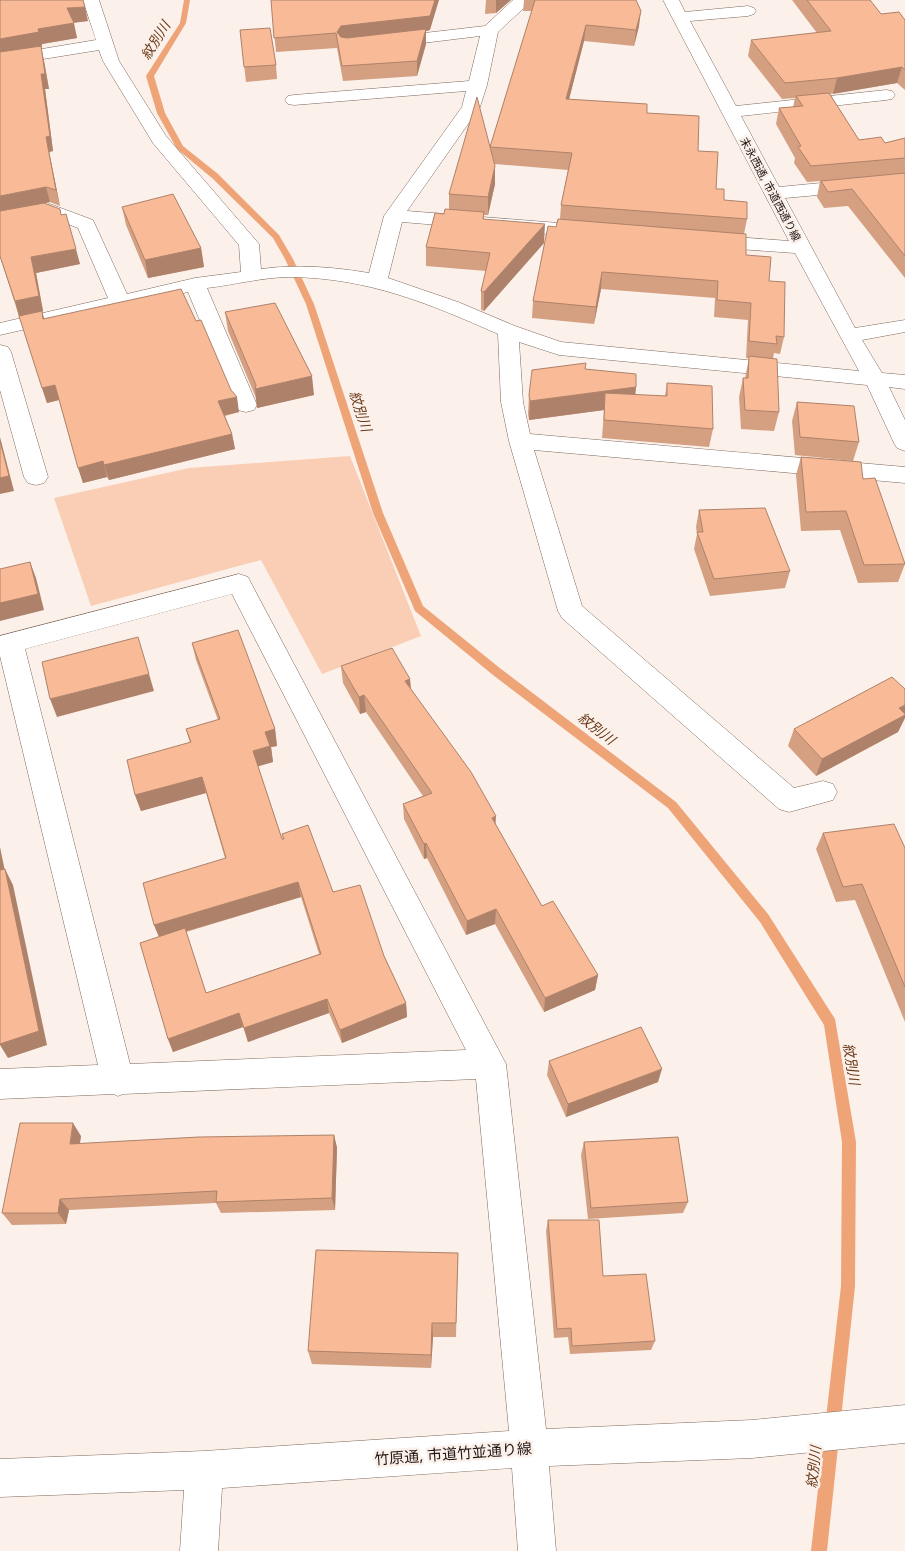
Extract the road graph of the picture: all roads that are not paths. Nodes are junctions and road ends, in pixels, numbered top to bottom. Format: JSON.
{"nodes":[{"id":1,"x":91,"y":0,"type":"edge"},
{"id":2,"x":521,"y":0,"type":"edge"},
{"id":3,"x":675,"y":8,"type":"edge"},
{"id":4,"x":748,"y":11,"type":"dead end"},
{"id":5,"x":490,"y":30,"type":"junction"},
{"id":6,"x":376,"y":43,"type":"edge"},
{"id":7,"x":105,"y":44,"type":"junction"},
{"id":8,"x":0,"y":61,"type":"edge"},
{"id":9,"x":478,"y":85,"type":"junction"},
{"id":10,"x":886,"y":95,"type":"dead end"},
{"id":11,"x":294,"y":100,"type":"dead end"},
{"id":12,"x":730,"y":112,"type":"junction"},
{"id":13,"x":905,"y":181,"type":"edge"},
{"id":14,"x":772,"y":193,"type":"junction"},
{"id":15,"x":394,"y":216,"type":"junction"},
{"id":16,"x":0,"y":219,"type":"edge"},
{"id":17,"x":598,"y":232,"type":"edge"},
{"id":18,"x":686,"y":239,"type":"edge"},
{"id":19,"x":803,"y":248,"type":"junction"},
{"id":20,"x":251,"y":276,"type":"junction"},
{"id":21,"x":377,"y":281,"type":"junction"},
{"id":22,"x":195,"y":284,"type":"junction"},
{"id":23,"x":120,"y":301,"type":"junction"},
{"id":24,"x":905,"y":326,"type":"edge"},
{"id":25,"x":0,"y":328,"type":"edge"},
{"id":26,"x":508,"y":331,"type":"junction"},
{"id":27,"x":849,"y":336,"type":"junction"},
{"id":28,"x":0,"y":352,"type":"edge"},
{"id":29,"x":874,"y":378,"type":"junction"},
{"id":30,"x":905,"y":382,"type":"edge"},
{"id":31,"x":246,"y":405,"type":"dead end"},
{"id":32,"x":520,"y":441,"type":"junction"},
{"id":33,"x":905,"y":443,"type":"edge"},
{"id":34,"x":905,"y":475,"type":"edge"},
{"id":35,"x":36,"y":477,"type":"dead end"},
{"id":36,"x":6,"y":644,"type":"edge"},
{"id":37,"x":823,"y":792,"type":"dead end"},
{"id":38,"x":490,"y":1064,"type":"junction"},
{"id":39,"x":118,"y":1081,"type":"junction"},
{"id":40,"x":0,"y":1084,"type":"edge"},
{"id":41,"x":905,"y":1424,"type":"edge"},
{"id":42,"x":529,"y":1448,"type":"junction"},
{"id":43,"x":204,"y":1470,"type":"junction"},
{"id":44,"x":0,"y":1478,"type":"edge"},
{"id":45,"x":198,"y":1551,"type":"edge"},
{"id":46,"x":537,"y":1551,"type":"edge"}],
"edges":[{"from":1,"to":7,"type":"street"},
{"from":2,"to":5,"type":"street"},
{"from":3,"to":4,"type":"street"},
{"from":3,"to":12,"type":"street","name":"末永西通, 市道西通り線"},
{"from":5,"to":6,"type":"street"},
{"from":5,"to":9,"type":"street"},
{"from":7,"to":8,"type":"street"},
{"from":7,"to":20,"type":"street"},
{"from":9,"to":11,"type":"street"},
{"from":9,"to":15,"type":"street"},
{"from":10,"to":12,"type":"street"},
{"from":12,"to":14,"type":"street","name":"末永西通, 市道西通り線"},
{"from":13,"to":14,"type":"street"},
{"from":14,"to":19,"type":"street","name":"末永西通, 市道西通り線"},
{"from":15,"to":17,"type":"street"},
{"from":15,"to":21,"type":"street"},
{"from":16,"to":23,"type":"street"},
{"from":18,"to":19,"type":"street"},
{"from":19,"to":27,"type":"street","name":"末永西通, 市道西通り線"},
{"from":20,"to":21,"type":"street"},
{"from":20,"to":22,"type":"street"},
{"from":21,"to":26,"type":"street"},
{"from":22,"to":23,"type":"street"},
{"from":22,"to":31,"type":"street"},
{"from":23,"to":25,"type":"street"},
{"from":24,"to":27,"type":"street"},
{"from":26,"to":29,"type":"street"},
{"from":26,"to":32,"type":"street"},
{"from":27,"to":29,"type":"street","name":"末永西通, 市道西通り線"},
{"from":28,"to":35,"type":"street"},
{"from":29,"to":30,"type":"street"},
{"from":29,"to":33,"type":"street","name":"末永西通, 市道西通り線"},
{"from":32,"to":34,"type":"street"},
{"from":32,"to":37,"type":"street"},
{"from":36,"to":38,"type":"street"},
{"from":36,"to":39,"type":"street"},
{"from":38,"to":39,"type":"street"},
{"from":38,"to":42,"type":"street"},
{"from":39,"to":40,"type":"street"},
{"from":41,"to":42,"type":"street","name":"竹原通, 市道竹並通り線"},
{"from":42,"to":43,"type":"street","name":"竹原通, 市道竹並通り線"},
{"from":42,"to":46,"type":"street"},
{"from":43,"to":44,"type":"street","name":"竹原通, 市道竹並通り線"},
{"from":43,"to":45,"type":"street"}]}
